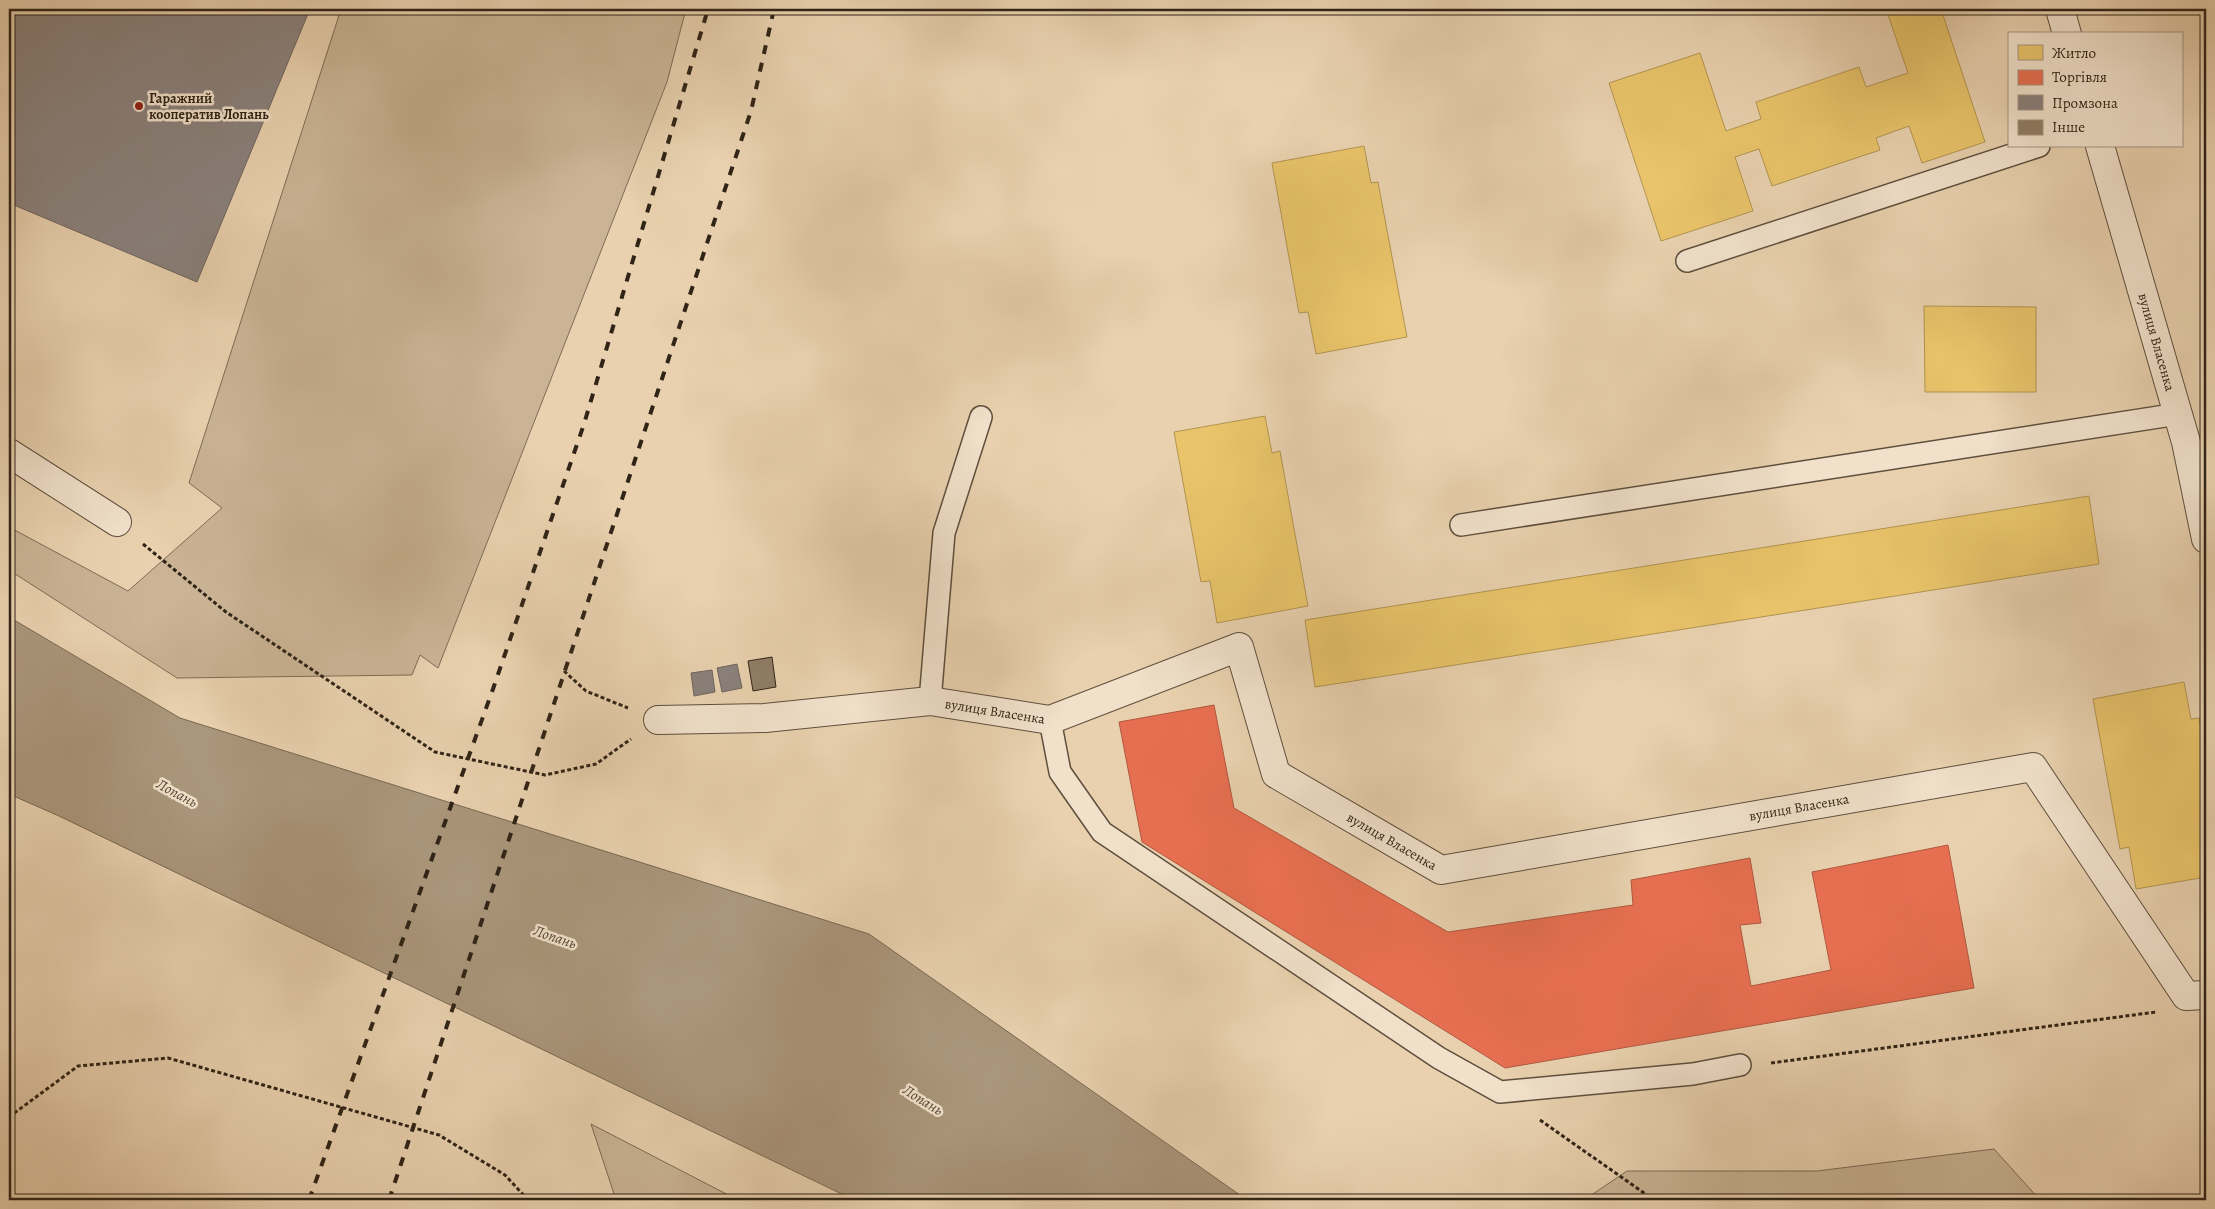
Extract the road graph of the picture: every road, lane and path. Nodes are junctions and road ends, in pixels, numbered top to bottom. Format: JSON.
{"nodes":[{"id":1,"x":2060,"y":9,"type":"edge"},
{"id":2,"x":2066,"y":32,"type":"edge"},
{"id":3,"x":2033,"y":148,"type":"edge"},
{"id":4,"x":2101,"y":148,"type":"edge"},
{"id":5,"x":1687,"y":261,"type":"dead end"},
{"id":6,"x":2178,"y":414,"type":"junction"},
{"id":7,"x":981,"y":417,"type":"dead end"},
{"id":8,"x":9,"y":453,"type":"edge"},
{"id":9,"x":116,"y":522,"type":"joint"},
{"id":10,"x":1461,"y":525,"type":"dead end"},
{"id":11,"x":2206,"y":539,"type":"edge"},
{"id":12,"x":564,"y":671,"type":"dead end"},
{"id":13,"x":930,"y":701,"type":"junction"},
{"id":14,"x":658,"y":720,"type":"junction"},
{"id":15,"x":1050,"y":720,"type":"junction"},
{"id":16,"x":2206,"y":995,"type":"edge"},
{"id":17,"x":2157,"y":1012,"type":"dead end"},
{"id":18,"x":1762,"y":1064,"type":"dead end"},
{"id":19,"x":1740,"y":1065,"type":"dead end"},
{"id":20,"x":1500,"y":1092,"type":"junction"},
{"id":21,"x":9,"y":1117,"type":"edge"},
{"id":22,"x":528,"y":1200,"type":"edge"},
{"id":23,"x":1654,"y":1200,"type":"edge"}],
"edges":[{"from":1,"to":2,"type":"street"},
{"from":3,"to":5,"type":"lane"},
{"from":4,"to":6,"type":"street","name":"вулиця Власенка"},
{"from":6,"to":10,"type":"lane"},
{"from":6,"to":11,"type":"street","name":"вулиця Власенка"},
{"from":7,"to":13,"type":"lane"},
{"from":8,"to":9,"type":"street"},
{"from":9,"to":14,"type":"path"},
{"from":12,"to":14,"type":"path"},
{"from":13,"to":14,"type":"street","name":"вулиця Власенка"},
{"from":13,"to":15,"type":"street","name":"вулиця Власенка"},
{"from":15,"to":16,"type":"street","name":"вулиця Власенка"},
{"from":15,"to":20,"type":"lane"},
{"from":17,"to":18,"type":"path"},
{"from":19,"to":20,"type":"lane"},
{"from":20,"to":23,"type":"path"},
{"from":21,"to":22,"type":"path"}]}
